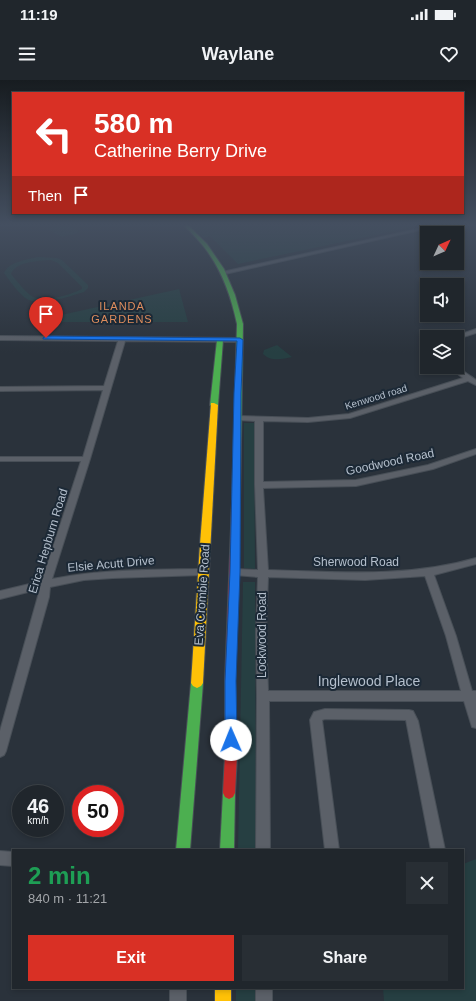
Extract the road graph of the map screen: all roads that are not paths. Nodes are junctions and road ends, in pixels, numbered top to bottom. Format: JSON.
{"nodes":[{"id":1,"x":222,"y":267,"type":"edge"},
{"id":2,"x":248,"y":267,"type":"edge"},
{"id":3,"x":225,"y":272,"type":"junction"},
{"id":4,"x":476,"y":331,"type":"edge"},
{"id":5,"x":464,"y":335,"type":"edge"},
{"id":6,"x":0,"y":338,"type":"edge"},
{"id":7,"x":122,"y":339,"type":"junction"},
{"id":8,"x":220,"y":340,"type":"junction"},
{"id":9,"x":240,"y":340,"type":"junction"},
{"id":10,"x":463,"y":374,"type":"edge"},
{"id":11,"x":469,"y":378,"type":"junction"},
{"id":12,"x":476,"y":383,"type":"edge"},
{"id":13,"x":106,"y":388,"type":"junction"},
{"id":14,"x":0,"y":389,"type":"edge"},
{"id":15,"x":238,"y":418,"type":"junction"},
{"id":16,"x":259,"y":419,"type":"junction"},
{"id":17,"x":476,"y":451,"type":"edge"},
{"id":18,"x":0,"y":459,"type":"edge"},
{"id":19,"x":86,"y":459,"type":"junction"},
{"id":20,"x":259,"y":485,"type":"junction"},
{"id":21,"x":476,"y":560,"type":"edge"},
{"id":22,"x":202,"y":572,"type":"junction"},
{"id":23,"x":235,"y":572,"type":"junction"},
{"id":24,"x":429,"y":573,"type":"junction"},
{"id":25,"x":263,"y":574,"type":"junction"},
{"id":26,"x":46,"y":584,"type":"junction"},
{"id":27,"x":0,"y":595,"type":"edge"},
{"id":28,"x":263,"y":696,"type":"junction"},
{"id":29,"x":473,"y":697,"type":"edge"},
{"id":30,"x":476,"y":723,"type":"edge"},
{"id":31,"x":2,"y":740,"type":"edge"},
{"id":32,"x":0,"y":752,"type":"edge"},
{"id":33,"x":183,"y":849,"type":"edge"},
{"id":34,"x":227,"y":849,"type":"edge"},
{"id":35,"x":263,"y":849,"type":"edge"},
{"id":36,"x":332,"y":849,"type":"edge"},
{"id":37,"x":438,"y":849,"type":"edge"},
{"id":38,"x":0,"y":858,"type":"edge"},
{"id":39,"x":12,"y":859,"type":"edge"},
{"id":40,"x":178,"y":989,"type":"edge"},
{"id":41,"x":223,"y":989,"type":"edge"},
{"id":42,"x":264,"y":989,"type":"edge"},
{"id":43,"x":178,"y":1001,"type":"edge"},
{"id":44,"x":223,"y":1001,"type":"edge"},
{"id":45,"x":264,"y":1001,"type":"edge"}],
"edges":[{"from":1,"to":3,"type":"main road"},
{"from":2,"to":3,"type":"street"},
{"from":3,"to":9,"type":"main road"},
{"from":4,"to":5,"type":"street"},
{"from":6,"to":7,"type":"street"},
{"from":7,"to":8,"type":"street"},
{"from":7,"to":13,"type":"street","name":"Erica Hepburn Road"},
{"from":8,"to":9,"type":"street"},
{"from":8,"to":22,"type":"main road","name":"Eva Crombie Road"},
{"from":9,"to":15,"type":"main road"},
{"from":10,"to":11,"type":"street"},
{"from":11,"to":12,"type":"street"},
{"from":11,"to":16,"type":"street","name":"Kenwood road"},
{"from":13,"to":14,"type":"street"},
{"from":13,"to":19,"type":"street","name":"Erica Hepburn Road"},
{"from":15,"to":16,"type":"street","name":"Kenwood road"},
{"from":15,"to":23,"type":"main road"},
{"from":16,"to":20,"type":"street","name":"Lockwood Road"},
{"from":17,"to":20,"type":"street","name":"Goodwood Road"},
{"from":18,"to":19,"type":"street"},
{"from":19,"to":26,"type":"street","name":"Erica Hepburn Road"},
{"from":20,"to":25,"type":"street","name":"Lockwood Road"},
{"from":21,"to":24,"type":"street","name":"Sherwood Road"},
{"from":22,"to":26,"type":"street","name":"Elsie Acutt Drive"},
{"from":22,"to":33,"type":"main road","name":"Eva Crombie Road"},
{"from":23,"to":25,"type":"street","name":"Sherwood Road"},
{"from":23,"to":34,"type":"main road"},
{"from":24,"to":25,"type":"street","name":"Sherwood Road"},
{"from":24,"to":29,"type":"street"},
{"from":25,"to":28,"type":"street","name":"Lockwood Road"},
{"from":26,"to":27,"type":"street","name":"Elsie Acutt Drive"},
{"from":26,"to":31,"type":"street","name":"Erica Hepburn Road"},
{"from":28,"to":29,"type":"street","name":"Inglewood Place"},
{"from":28,"to":35,"type":"street","name":"Lockwood Road"},
{"from":29,"to":30,"type":"street"},
{"from":31,"to":32,"type":"street","name":"Erica Hepburn Road"},
{"from":36,"to":37,"type":"street"},
{"from":38,"to":39,"type":"street"},
{"from":40,"to":43,"type":"street"},
{"from":41,"to":44,"type":"main road"},
{"from":42,"to":45,"type":"street"}]}
